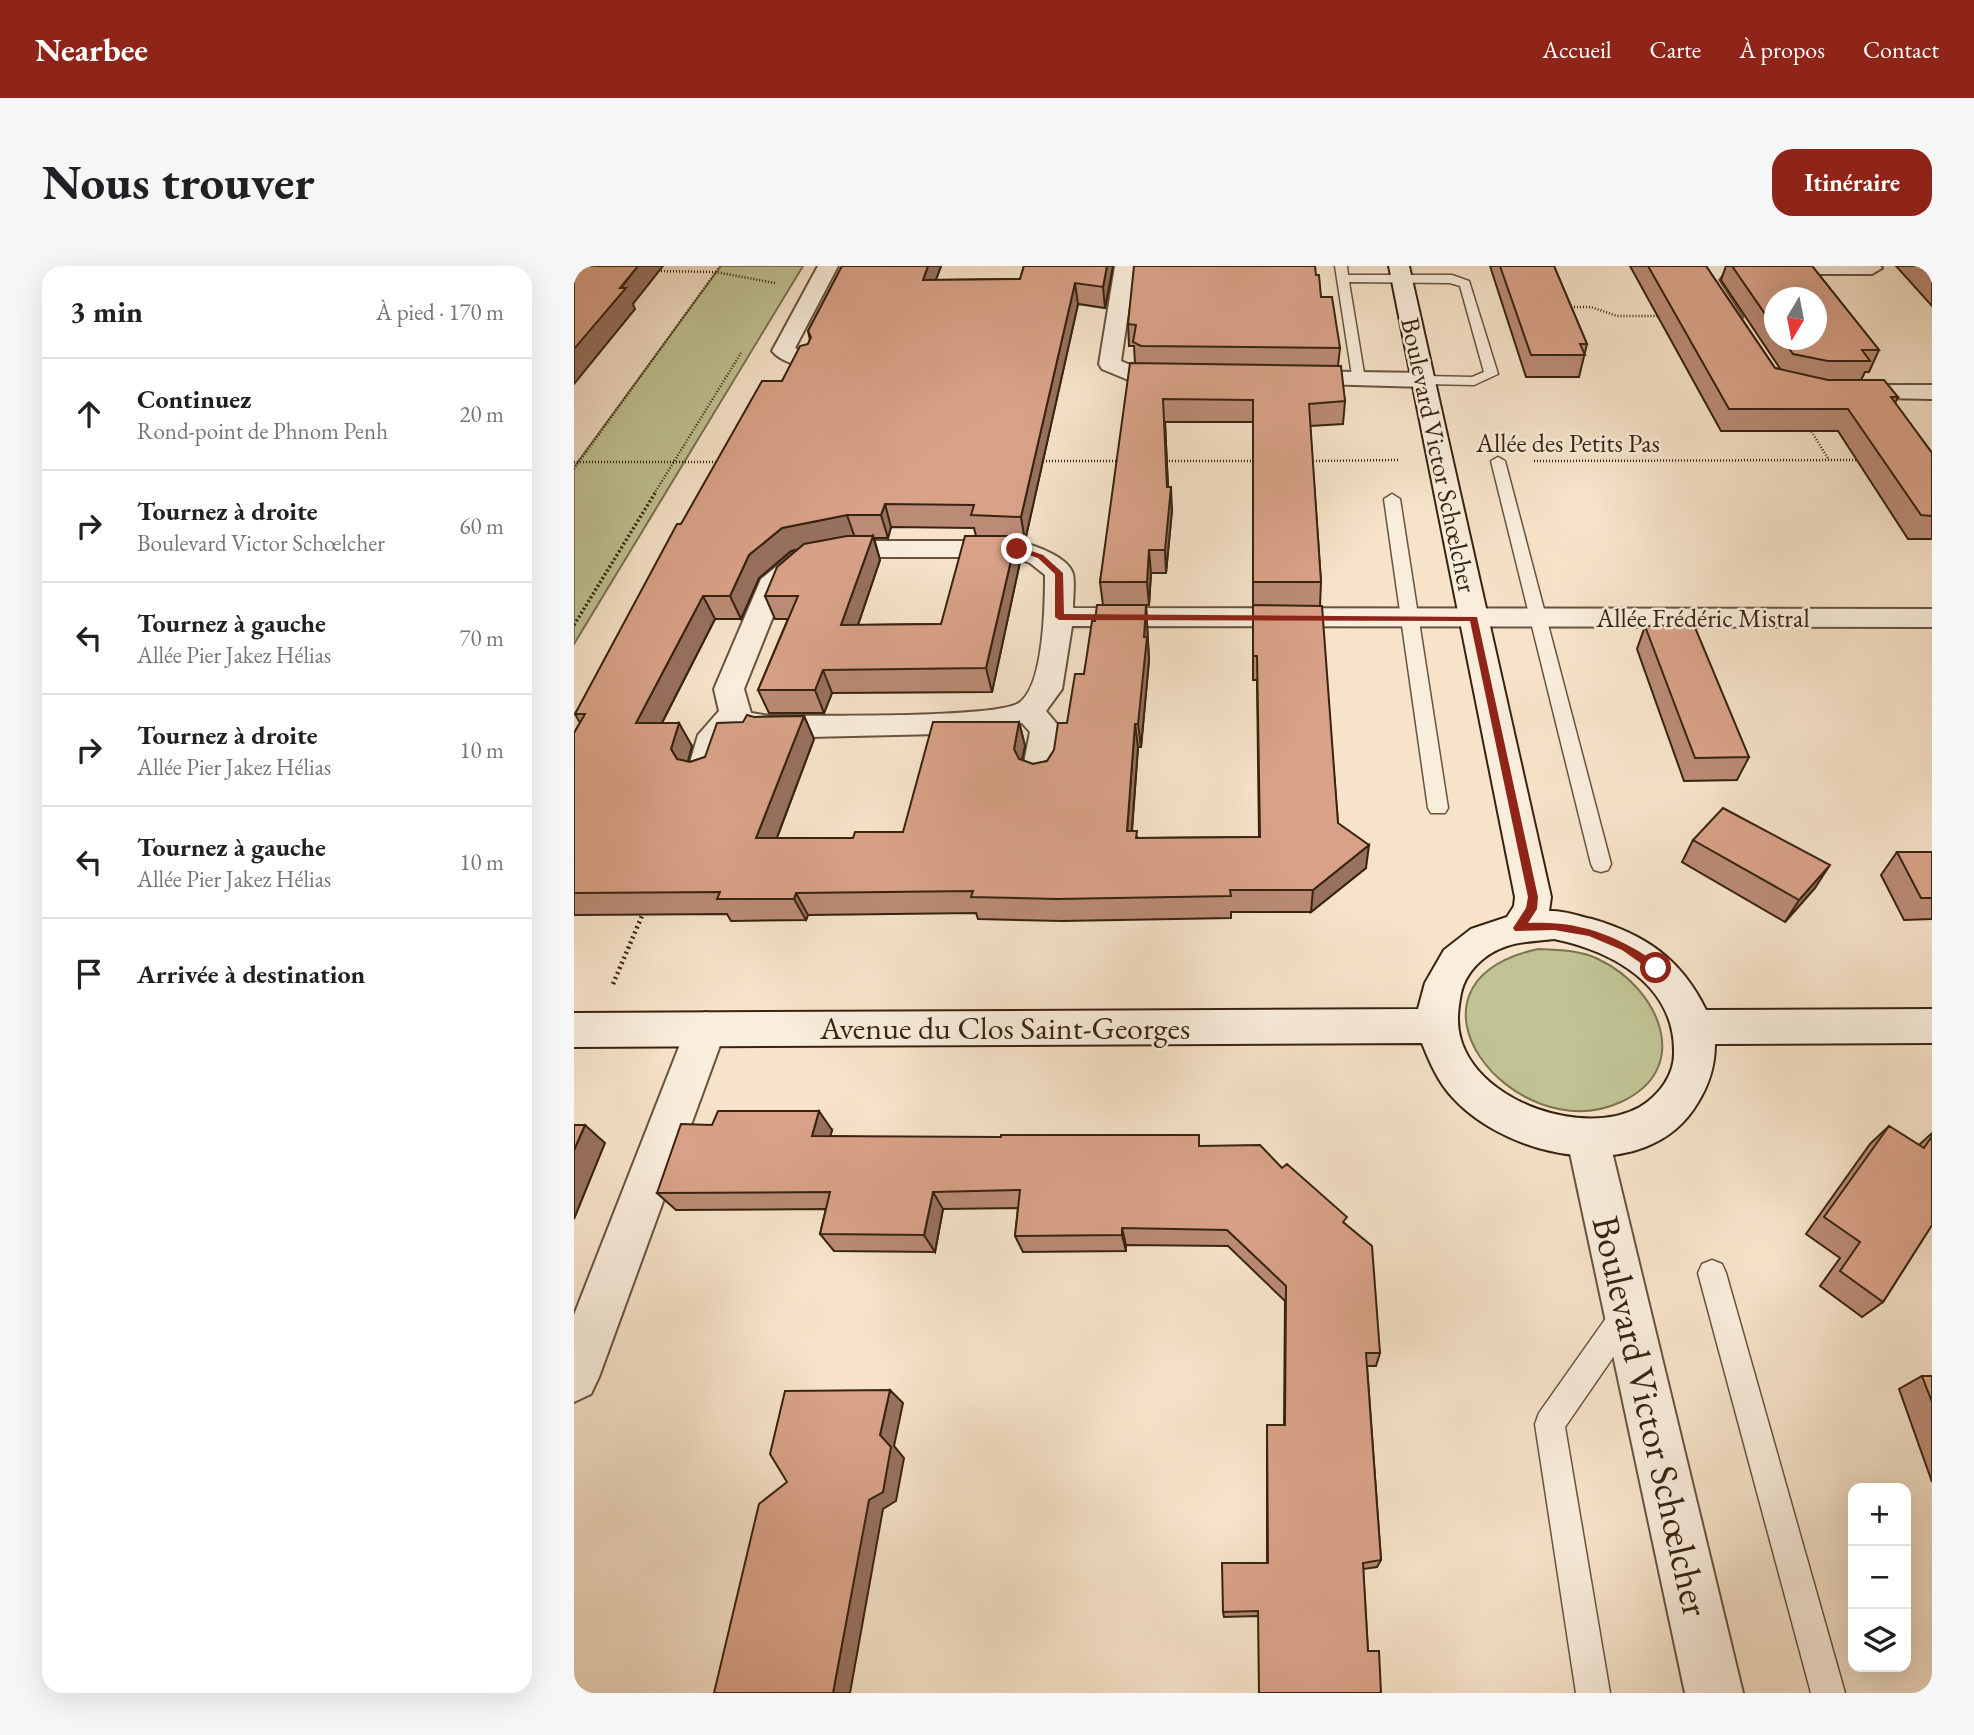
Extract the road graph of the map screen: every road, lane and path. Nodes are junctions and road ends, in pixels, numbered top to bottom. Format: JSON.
{"nodes":[{"id":1,"x":720,"y":266,"type":"edge"},
{"id":2,"x":828,"y":266,"type":"edge"},
{"id":3,"x":1125,"y":266,"type":"edge"},
{"id":4,"x":1718,"y":267,"type":"edge"},
{"id":5,"x":1872,"y":268,"type":"dead end"},
{"id":6,"x":649,"y":271,"type":"dead end"},
{"id":7,"x":716,"y":272,"type":"junction"},
{"id":8,"x":1342,"y":272,"type":"edge"},
{"id":9,"x":1400,"y":272,"type":"edge"},
{"id":10,"x":816,"y":288,"type":"junction"},
{"id":11,"x":1564,"y":307,"type":"edge"},
{"id":12,"x":1730,"y":315,"type":"junction"},
{"id":13,"x":1745,"y":337,"type":"edge"},
{"id":14,"x":747,"y":344,"type":"dead end"},
{"id":15,"x":806,"y":360,"type":"edge"},
{"id":16,"x":1206,"y":377,"type":"edge"},
{"id":17,"x":1275,"y":378,"type":"edge"},
{"id":18,"x":1358,"y":379,"type":"junction"},
{"id":19,"x":1425,"y":380,"type":"junction"},
{"id":20,"x":1932,"y":392,"type":"edge"},
{"id":21,"x":1819,"y":393,"type":"edge"},
{"id":22,"x":1804,"y":419,"type":"edge"},
{"id":23,"x":1441,"y":460,"type":"junction"},
{"id":24,"x":1829,"y":460,"type":"junction"},
{"id":25,"x":1868,"y":460,"type":"edge"},
{"id":26,"x":1035,"y":461,"type":"edge"},
{"id":27,"x":1133,"y":461,"type":"edge"},
{"id":28,"x":1161,"y":461,"type":"edge"},
{"id":29,"x":1258,"y":461,"type":"edge"},
{"id":30,"x":1300,"y":461,"type":"edge"},
{"id":31,"x":1498,"y":461,"type":"joint"},
{"id":32,"x":576,"y":462,"type":"edge"},
{"id":33,"x":673,"y":462,"type":"junction"},
{"id":34,"x":729,"y":462,"type":"edge"},
{"id":35,"x":574,"y":469,"type":"edge"},
{"id":36,"x":1392,"y":499,"type":"dead end"},
{"id":37,"x":1059,"y":617,"type":"junction"},
{"id":38,"x":1410,"y":618,"type":"junction"},
{"id":39,"x":1474,"y":618,"type":"junction"},
{"id":40,"x":1932,"y":618,"type":"edge"},
{"id":41,"x":1538,"y":619,"type":"junction"},
{"id":42,"x":574,"y":625,"type":"edge"},
{"id":43,"x":1029,"y":711,"type":"junction"},
{"id":44,"x":734,"y":712,"type":"junction"},
{"id":45,"x":703,"y":771,"type":"edge"},
{"id":46,"x":1039,"y":773,"type":"edge"},
{"id":47,"x":1438,"y":808,"type":"dead end"},
{"id":48,"x":1601,"y":864,"type":"dead end"},
{"id":49,"x":646,"y":907,"type":"edge"},
{"id":50,"x":1519,"y":928,"type":"junction"},
{"id":51,"x":1437,"y":1026,"type":"junction"},
{"id":52,"x":1932,"y":1026,"type":"edge"},
{"id":53,"x":1693,"y":1027,"type":"junction"},
{"id":54,"x":584,"y":1029,"type":"edge"},
{"id":55,"x":706,"y":1030,"type":"junction"},
{"id":56,"x":1588,"y":1139,"type":"junction"},
{"id":57,"x":1713,"y":1273,"type":"dead end"},
{"id":58,"x":1628,"y":1311,"type":"junction"},
{"id":59,"x":574,"y":1377,"type":"edge"},
{"id":60,"x":1592,"y":1693,"type":"edge"},
{"id":61,"x":1714,"y":1693,"type":"edge"},
{"id":62,"x":1828,"y":1693,"type":"edge"}],
"edges":[{"from":1,"to":7,"type":"path"},
{"from":2,"to":10,"type":"street"},
{"from":3,"to":16,"type":"street"},
{"from":4,"to":5,"type":"street"},
{"from":4,"to":12,"type":"street"},
{"from":6,"to":7,"type":"path"},
{"from":7,"to":10,"type":"path"},
{"from":7,"to":32,"type":"path"},
{"from":8,"to":9,"type":"lane"},
{"from":8,"to":18,"type":"lane"},
{"from":9,"to":19,"type":"street","name":"Boulevard Victor Schœlcher"},
{"from":9,"to":19,"type":"lane"},
{"from":10,"to":15,"type":"street"},
{"from":11,"to":12,"type":"path"},
{"from":12,"to":13,"type":"street"},
{"from":14,"to":33,"type":"path"},
{"from":17,"to":18,"type":"street"},
{"from":18,"to":19,"type":"street"},
{"from":19,"to":23,"type":"street","name":"Boulevard Victor Schœlcher"},
{"from":20,"to":21,"type":"street"},
{"from":22,"to":24,"type":"path"},
{"from":23,"to":30,"type":"path","name":"Allée des Petits Pas"},
{"from":23,"to":39,"type":"street","name":"Boulevard Victor Schœlcher"},
{"from":24,"to":25,"type":"path","name":"Allée des Petits Pas"},
{"from":24,"to":31,"type":"path","name":"Allée des Petits Pas"},
{"from":26,"to":27,"type":"path"},
{"from":28,"to":29,"type":"path"},
{"from":31,"to":41,"type":"lane"},
{"from":32,"to":33,"type":"path"},
{"from":32,"to":35,"type":"path"},
{"from":33,"to":34,"type":"path"},
{"from":33,"to":42,"type":"path"},
{"from":36,"to":38,"type":"lane"},
{"from":37,"to":38,"type":"street","name":"Allée Frédéric Mistral"},
{"from":37,"to":43,"type":"street"},
{"from":37,"to":44,"type":"street"},
{"from":38,"to":39,"type":"street","name":"Allée Frédéric Mistral"},
{"from":38,"to":47,"type":"lane"},
{"from":39,"to":41,"type":"street","name":"Allée Frédéric Mistral"},
{"from":39,"to":50,"type":"street","name":"Boulevard Victor Schœlcher"},
{"from":40,"to":41,"type":"street","name":"Allée Frédéric Mistral"},
{"from":41,"to":48,"type":"lane"},
{"from":43,"to":44,"type":"street"},
{"from":43,"to":46,"type":"street"},
{"from":44,"to":45,"type":"street"},
{"from":49,"to":54,"type":"path"},
{"from":50,"to":51,"type":"street"},
{"from":50,"to":53,"type":"street"},
{"from":51,"to":55,"type":"street","name":"Avenue du Clos Saint-Georges"},
{"from":51,"to":56,"type":"street"},
{"from":52,"to":53,"type":"street"},
{"from":53,"to":56,"type":"street"},
{"from":54,"to":55,"type":"street","name":"Avenue du Clos Saint-Georges"},
{"from":55,"to":59,"type":"street"},
{"from":56,"to":58,"type":"street","name":"Boulevard Victor Schœlcher"},
{"from":57,"to":62,"type":"lane"},
{"from":58,"to":60,"type":"lane"},
{"from":58,"to":61,"type":"street","name":"Boulevard Victor Schœlcher"}]}
